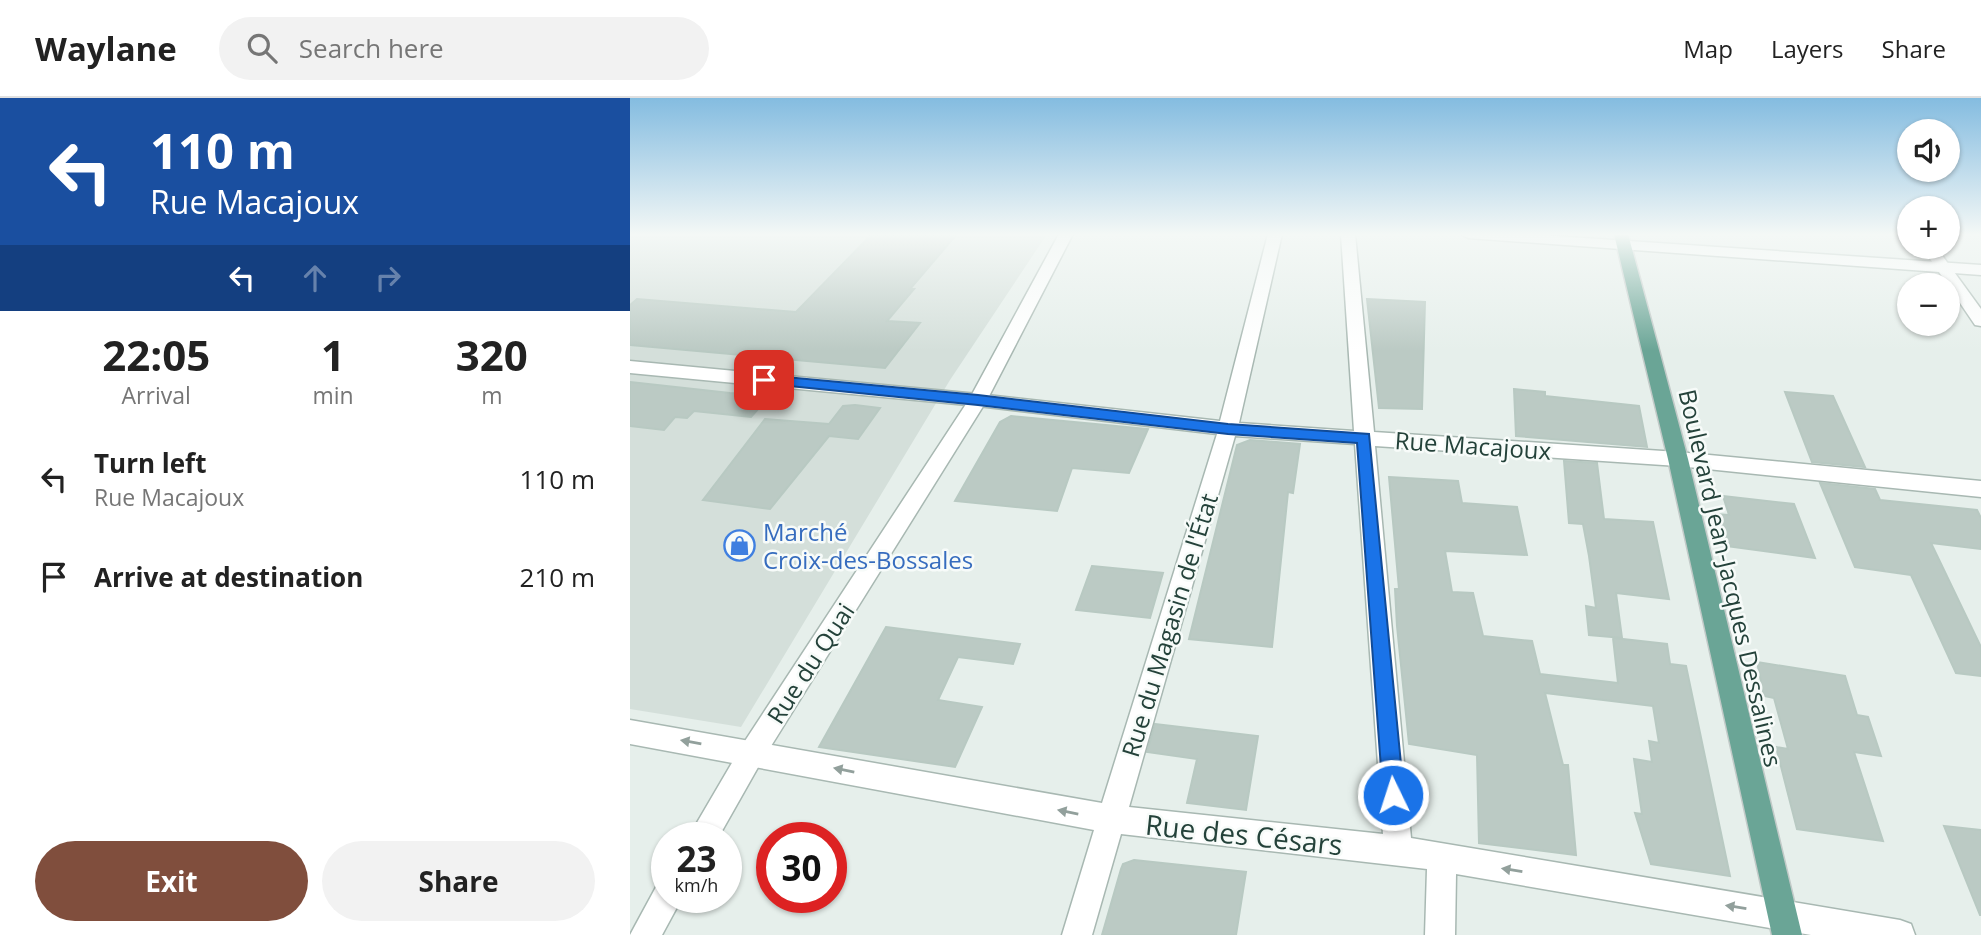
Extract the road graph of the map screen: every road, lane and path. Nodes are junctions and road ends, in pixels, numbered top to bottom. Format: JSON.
{"nodes":[{"id":1,"x":1045,"y":273,"type":"edge"},
{"id":2,"x":1265,"y":273,"type":"edge"},
{"id":3,"x":1351,"y":273,"type":"edge"},
{"id":4,"x":1631,"y":273,"type":"edge"},
{"id":5,"x":1946,"y":273,"type":"edge"},
{"id":6,"x":1981,"y":321,"type":"edge"},
{"id":7,"x":630,"y":368,"type":"edge"},
{"id":8,"x":978,"y":400,"type":"junction"},
{"id":9,"x":1228,"y":429,"type":"junction"},
{"id":10,"x":1364,"y":438,"type":"junction"},
{"id":11,"x":1678,"y":459,"type":"junction"},
{"id":12,"x":1981,"y":489,"type":"edge"},
{"id":13,"x":630,"y":732,"type":"edge"},
{"id":14,"x":752,"y":752,"type":"junction"},
{"id":15,"x":1111,"y":820,"type":"junction"},
{"id":16,"x":711,"y":822,"type":"edge"},
{"id":17,"x":1398,"y":850,"type":"junction"},
{"id":18,"x":1442,"y":859,"type":"junction"},
{"id":19,"x":658,"y":913,"type":"edge"},
{"id":20,"x":1784,"y":925,"type":"edge"},
{"id":21,"x":645,"y":935,"type":"edge"},
{"id":22,"x":1077,"y":935,"type":"edge"},
{"id":23,"x":1440,"y":935,"type":"edge"},
{"id":24,"x":1900,"y":935,"type":"edge"}],
"edges":[{"from":1,"to":8,"type":"street","name":"Rue du Quai"},
{"from":2,"to":9,"type":"street","name":"Rue du Magasin de l'État"},
{"from":3,"to":10,"type":"street"},
{"from":4,"to":11,"type":"main road","name":"Boulevard Jean-Jacques Dessalines"},
{"from":5,"to":6,"type":"street"},
{"from":7,"to":8,"type":"street","name":"Rue Macajoux"},
{"from":8,"to":9,"type":"street","name":"Rue Macajoux"},
{"from":8,"to":14,"type":"street","name":"Rue du Quai"},
{"from":9,"to":10,"type":"street","name":"Rue Macajoux"},
{"from":9,"to":15,"type":"street","name":"Rue du Magasin de l'État"},
{"from":10,"to":11,"type":"street","name":"Rue Macajoux"},
{"from":10,"to":17,"type":"street"},
{"from":11,"to":12,"type":"street","name":"Rue Macajoux"},
{"from":11,"to":20,"type":"main road","name":"Boulevard Jean-Jacques Dessalines"},
{"from":14,"to":13,"type":"street","name":"Rue des Césars","one_way":true},
{"from":15,"to":14,"type":"street","name":"Rue des Césars","one_way":true},
{"from":14,"to":16,"type":"street","name":"Rue du Quai"},
{"from":15,"to":17,"type":"street","name":"Rue des Césars"},
{"from":15,"to":22,"type":"street","name":"Rue du Magasin de l'État"},
{"from":17,"to":18,"type":"street","name":"Rue des Césars"},
{"from":20,"to":18,"type":"street","name":"Rue des Césars","one_way":true},
{"from":18,"to":23,"type":"street"},
{"from":19,"to":21,"type":"street"},
{"from":20,"to":24,"type":"street","name":"Rue des Césars"}]}
